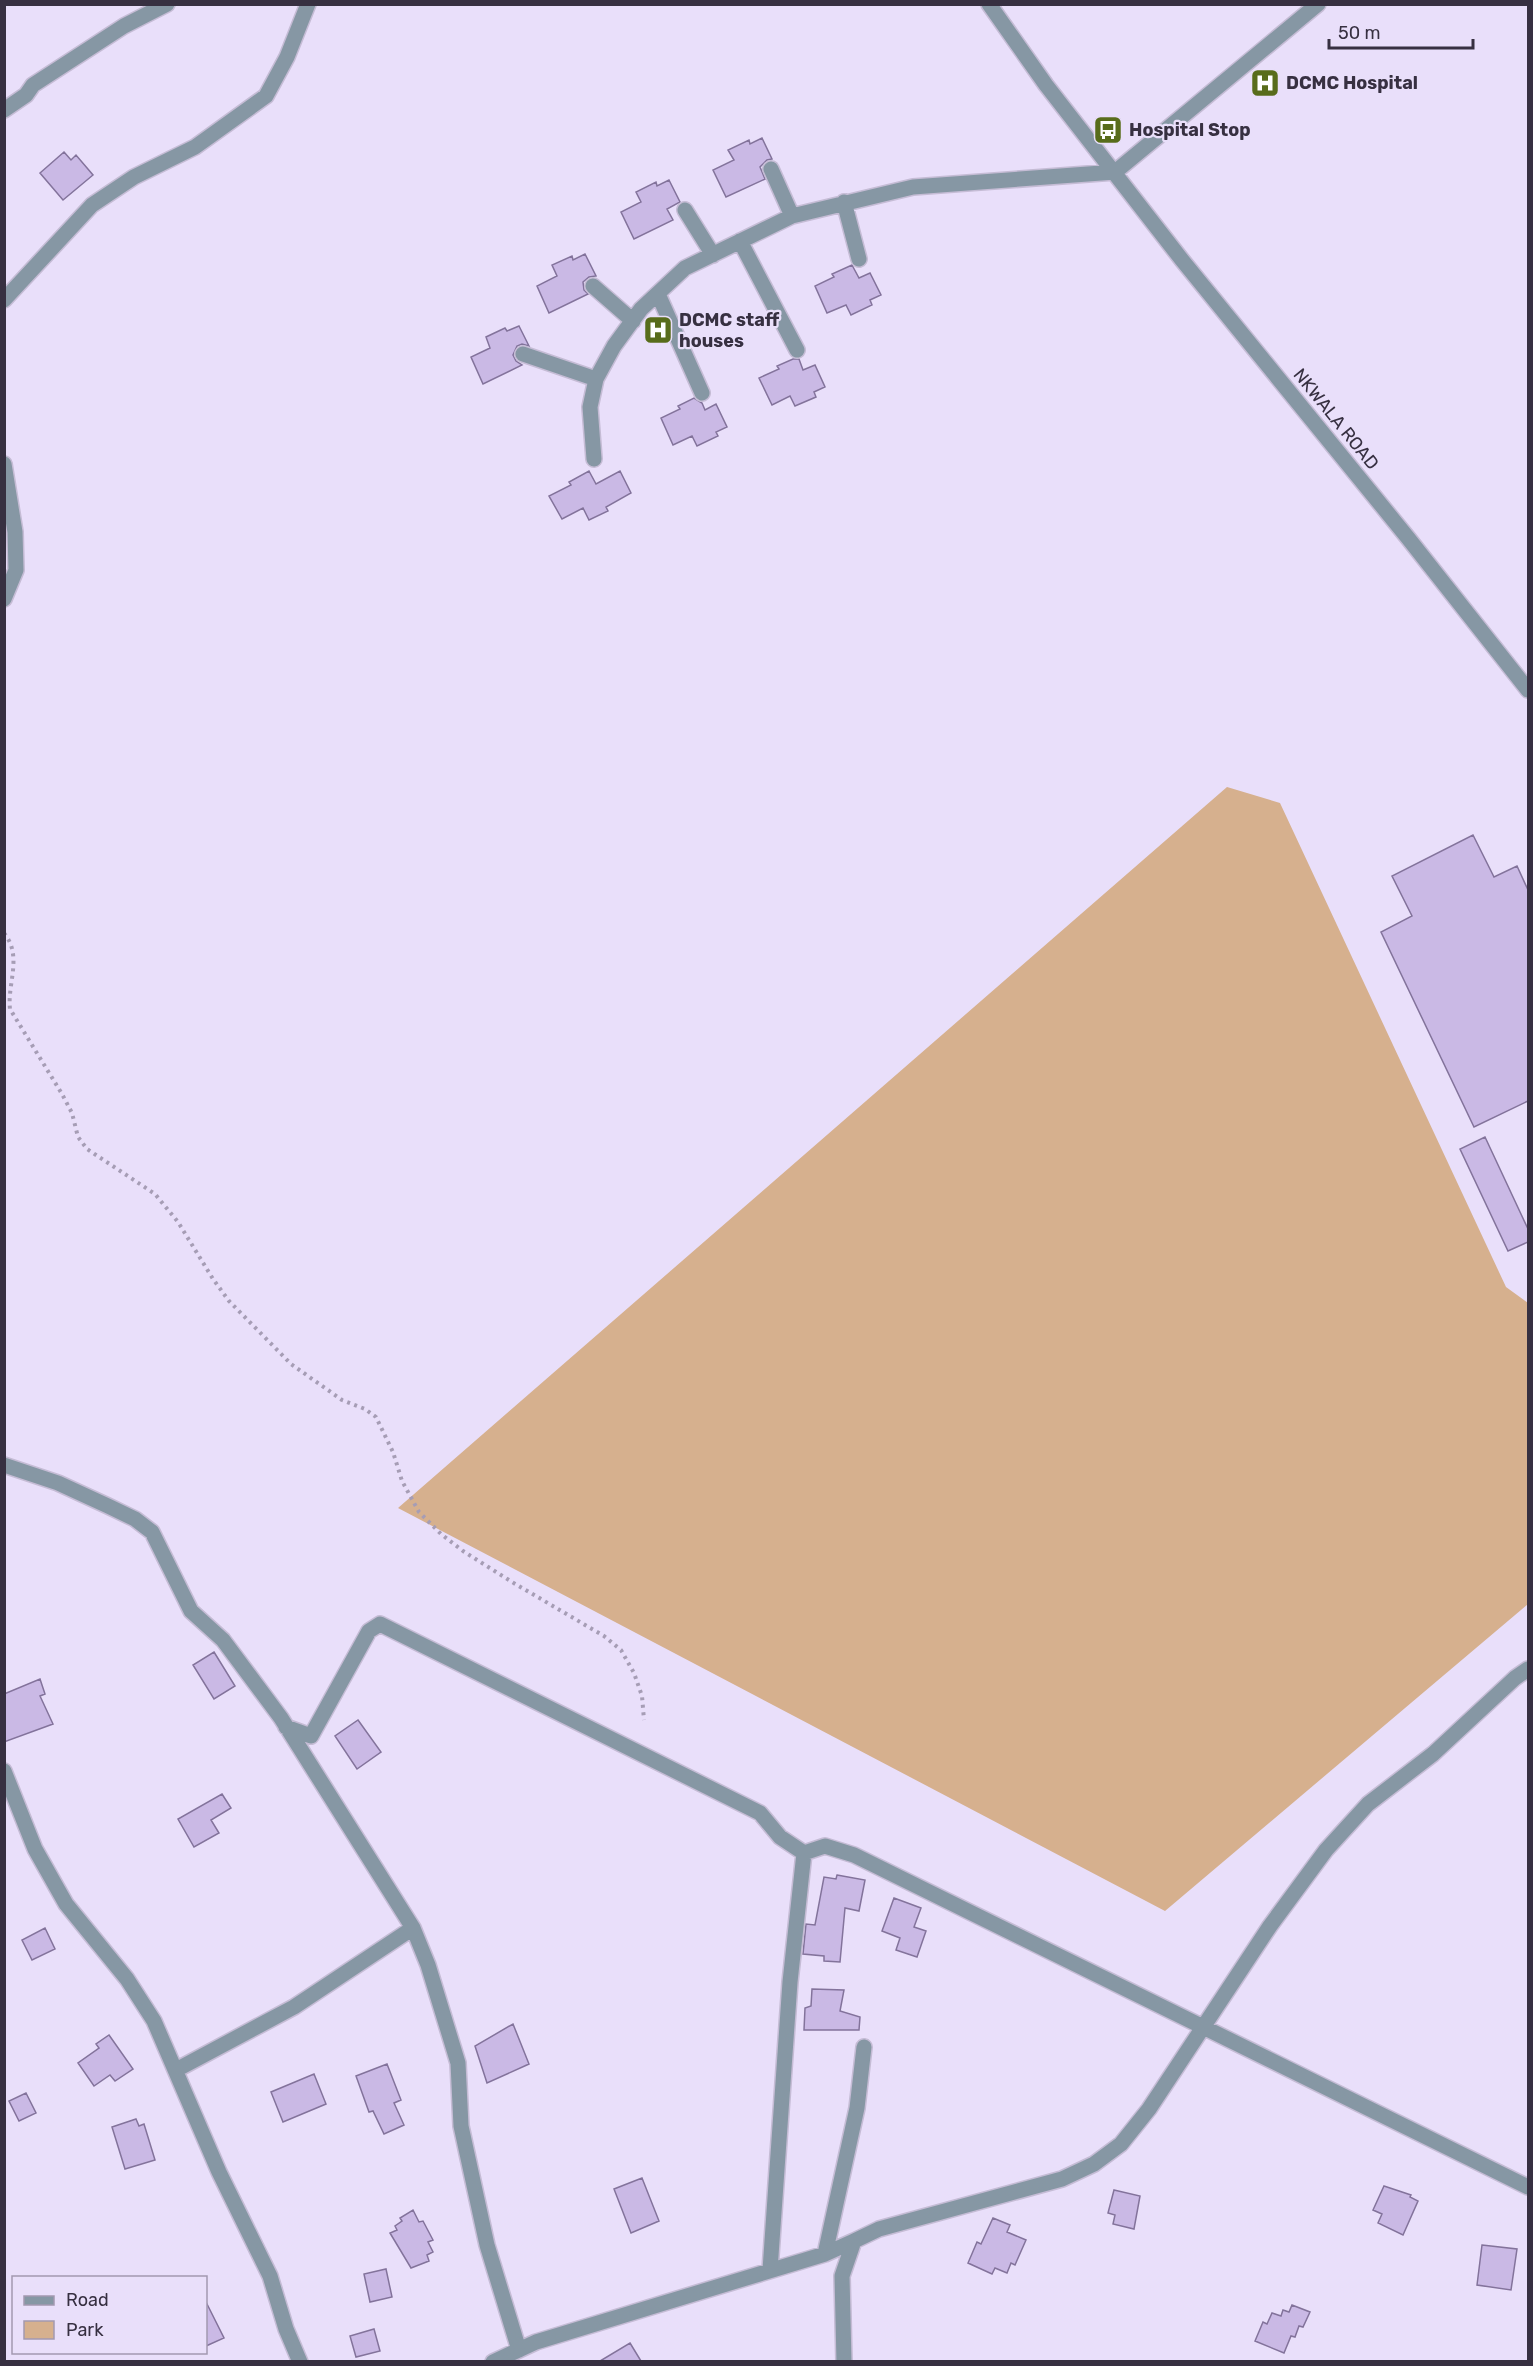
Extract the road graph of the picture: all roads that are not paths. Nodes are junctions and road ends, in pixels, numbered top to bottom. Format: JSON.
{"nodes":[{"id":1,"x":167,"y":4,"type":"edge"},
{"id":2,"x":308,"y":4,"type":"edge"},
{"id":3,"x":988,"y":4,"type":"edge"},
{"id":4,"x":1318,"y":4,"type":"edge"},
{"id":5,"x":4,"y":110,"type":"edge"},
{"id":6,"x":771,"y":169,"type":"dead end"},
{"id":7,"x":1115,"y":172,"type":"junction"},
{"id":8,"x":844,"y":202,"type":"junction"},
{"id":9,"x":685,"y":210,"type":"dead end"},
{"id":10,"x":792,"y":216,"type":"junction"},
{"id":11,"x":740,"y":241,"type":"junction"},
{"id":12,"x":713,"y":255,"type":"junction"},
{"id":13,"x":858,"y":259,"type":"dead end"},
{"id":14,"x":593,"y":286,"type":"dead end"},
{"id":15,"x":658,"y":294,"type":"junction"},
{"id":16,"x":4,"y":300,"type":"edge"},
{"id":17,"x":633,"y":321,"type":"junction"},
{"id":18,"x":797,"y":350,"type":"dead end"},
{"id":19,"x":523,"y":354,"type":"dead end"},
{"id":20,"x":596,"y":379,"type":"junction"},
{"id":21,"x":702,"y":393,"type":"dead end"},
{"id":22,"x":594,"y":459,"type":"dead end"},
{"id":23,"x":4,"y":464,"type":"edge"},
{"id":24,"x":10,"y":552,"type":"edge"},
{"id":25,"x":4,"y":599,"type":"edge"},
{"id":26,"x":1528,"y":690,"type":"edge"},
{"id":27,"x":4,"y":1465,"type":"edge"},
{"id":28,"x":1528,"y":1669,"type":"edge"},
{"id":29,"x":286,"y":1727,"type":"junction"},
{"id":30,"x":4,"y":1771,"type":"edge"},
{"id":31,"x":804,"y":1853,"type":"junction"},
{"id":32,"x":413,"y":1928,"type":"junction"},
{"id":33,"x":1203,"y":2028,"type":"junction"},
{"id":34,"x":864,"y":2047,"type":"dead end"},
{"id":35,"x":176,"y":2070,"type":"junction"},
{"id":36,"x":1528,"y":2187,"type":"edge"},
{"id":37,"x":854,"y":2241,"type":"junction"},
{"id":38,"x":825,"y":2254,"type":"junction"},
{"id":39,"x":770,"y":2270,"type":"junction"},
{"id":40,"x":519,"y":2350,"type":"junction"},
{"id":41,"x":300,"y":2361,"type":"edge"},
{"id":42,"x":493,"y":2361,"type":"edge"},
{"id":43,"x":843,"y":2361,"type":"edge"}],
"edges":[{"from":1,"to":5,"type":"street"},
{"from":2,"to":16,"type":"street"},
{"from":3,"to":7,"type":"street","name":"NKWALA ROAD"},
{"from":4,"to":7,"type":"street"},
{"from":6,"to":10,"type":"street"},
{"from":7,"to":8,"type":"street"},
{"from":7,"to":26,"type":"street","name":"NKWALA ROAD"},
{"from":8,"to":10,"type":"street"},
{"from":8,"to":13,"type":"street"},
{"from":9,"to":12,"type":"street"},
{"from":10,"to":11,"type":"street"},
{"from":11,"to":12,"type":"street"},
{"from":11,"to":18,"type":"street"},
{"from":12,"to":15,"type":"street"},
{"from":14,"to":17,"type":"street"},
{"from":15,"to":17,"type":"street"},
{"from":15,"to":21,"type":"street"},
{"from":17,"to":20,"type":"street"},
{"from":19,"to":20,"type":"street"},
{"from":20,"to":22,"type":"street"},
{"from":23,"to":24,"type":"street"},
{"from":24,"to":25,"type":"street"},
{"from":27,"to":29,"type":"street"},
{"from":28,"to":33,"type":"street"},
{"from":29,"to":31,"type":"street"},
{"from":29,"to":32,"type":"street"},
{"from":30,"to":35,"type":"street"},
{"from":31,"to":33,"type":"street"},
{"from":31,"to":39,"type":"street"},
{"from":32,"to":35,"type":"street"},
{"from":32,"to":40,"type":"street"},
{"from":33,"to":36,"type":"street"},
{"from":33,"to":37,"type":"street"},
{"from":34,"to":38,"type":"street"},
{"from":35,"to":41,"type":"street"},
{"from":37,"to":38,"type":"street"},
{"from":37,"to":43,"type":"street"},
{"from":38,"to":39,"type":"street"},
{"from":39,"to":40,"type":"street"},
{"from":40,"to":42,"type":"street"}]}
